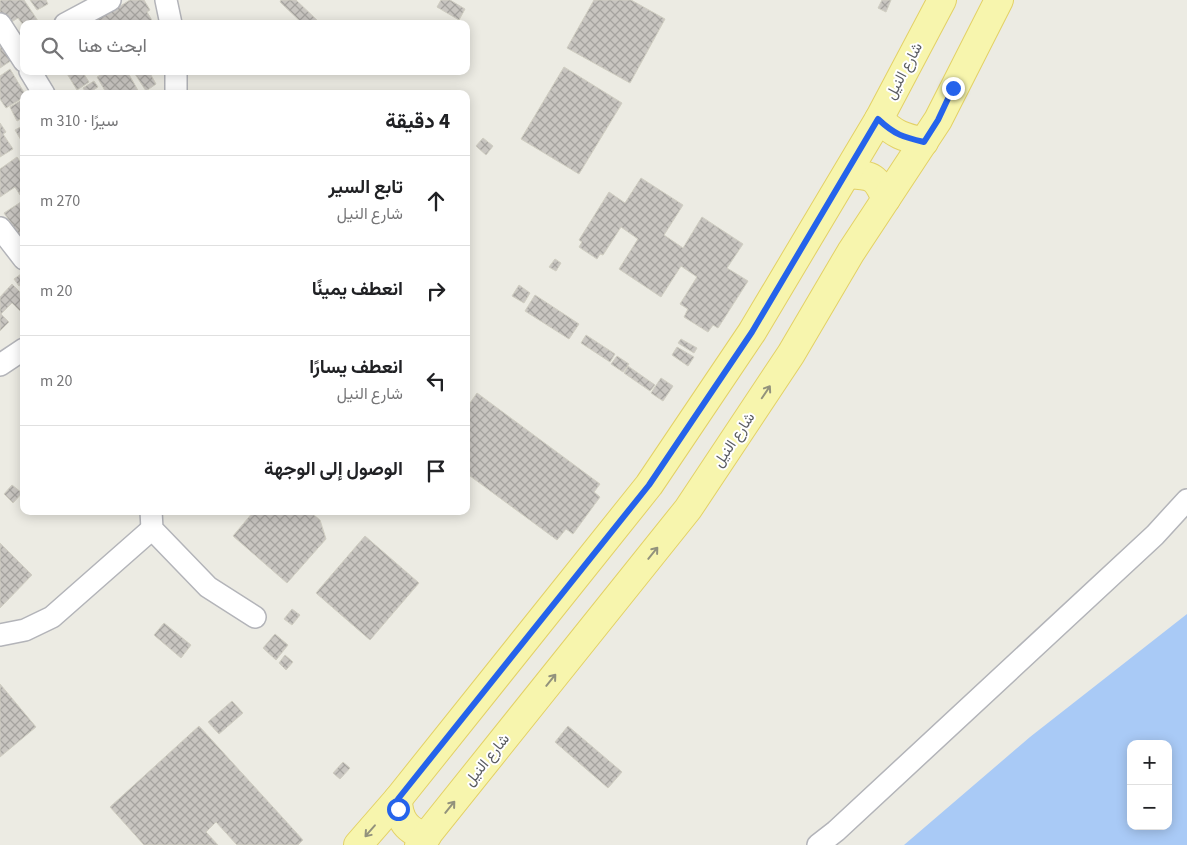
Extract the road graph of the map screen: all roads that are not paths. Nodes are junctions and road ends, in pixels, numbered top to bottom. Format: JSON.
{"nodes":[{"id":1,"x":110,"y":0,"type":"edge"},
{"id":2,"x":166,"y":0,"type":"edge"},
{"id":3,"x":942,"y":0,"type":"edge"},
{"id":4,"x":999,"y":0,"type":"edge"},
{"id":5,"x":72,"y":20,"type":"edge"},
{"id":6,"x":170,"y":20,"type":"edge"},
{"id":7,"x":0,"y":24,"type":"edge"},
{"id":8,"x":20,"y":51,"type":"edge"},
{"id":9,"x":32,"y":75,"type":"edge"},
{"id":10,"x":176,"y":75,"type":"edge"},
{"id":11,"x":42,"y":90,"type":"edge"},
{"id":12,"x":176,"y":90,"type":"edge"},
{"id":13,"x":878,"y":119,"type":"junction"},
{"id":14,"x":924,"y":142,"type":"junction"},
{"id":15,"x":847,"y":174,"type":"junction"},
{"id":16,"x":886,"y":199,"type":"junction"},
{"id":17,"x":0,"y":228,"type":"edge"},
{"id":18,"x":20,"y":254,"type":"edge"},
{"id":19,"x":20,"y":351,"type":"edge"},
{"id":20,"x":1,"y":362,"type":"edge"},
{"id":21,"x":1187,"y":500,"type":"edge"},
{"id":22,"x":151,"y":520,"type":"edge"},
{"id":23,"x":255,"y":618,"type":"dead end"},
{"id":24,"x":0,"y":635,"type":"edge"},
{"id":25,"x":398,"y":799,"type":"junction"},
{"id":26,"x":423,"y":841,"type":"edge"},
{"id":27,"x":358,"y":845,"type":"edge"},
{"id":28,"x":818,"y":845,"type":"edge"}],
"edges":[{"from":1,"to":5,"type":"street"},
{"from":2,"to":6,"type":"street"},
{"from":3,"to":13,"type":"main road","name":"شارع النيل"},
{"from":4,"to":14,"type":"main road","name":"شارع النيل"},
{"from":7,"to":8,"type":"street"},
{"from":9,"to":11,"type":"street"},
{"from":10,"to":12,"type":"street"},
{"from":13,"to":14,"type":"main road"},
{"from":13,"to":15,"type":"main road","name":"شارع النيل"},
{"from":14,"to":16,"type":"main road","name":"شارع النيل"},
{"from":15,"to":16,"type":"main road"},
{"from":15,"to":25,"type":"main road","name":"شارع النيل"},
{"from":26,"to":16,"type":"main road","name":"شارع النيل","one_way":true},
{"from":17,"to":18,"type":"street"},
{"from":19,"to":20,"type":"street"},
{"from":21,"to":28,"type":"street"},
{"from":22,"to":23,"type":"street"},
{"from":22,"to":24,"type":"street"},
{"from":25,"to":26,"type":"main road"},
{"from":25,"to":27,"type":"main road","name":"شارع النيل","one_way":true}]}
